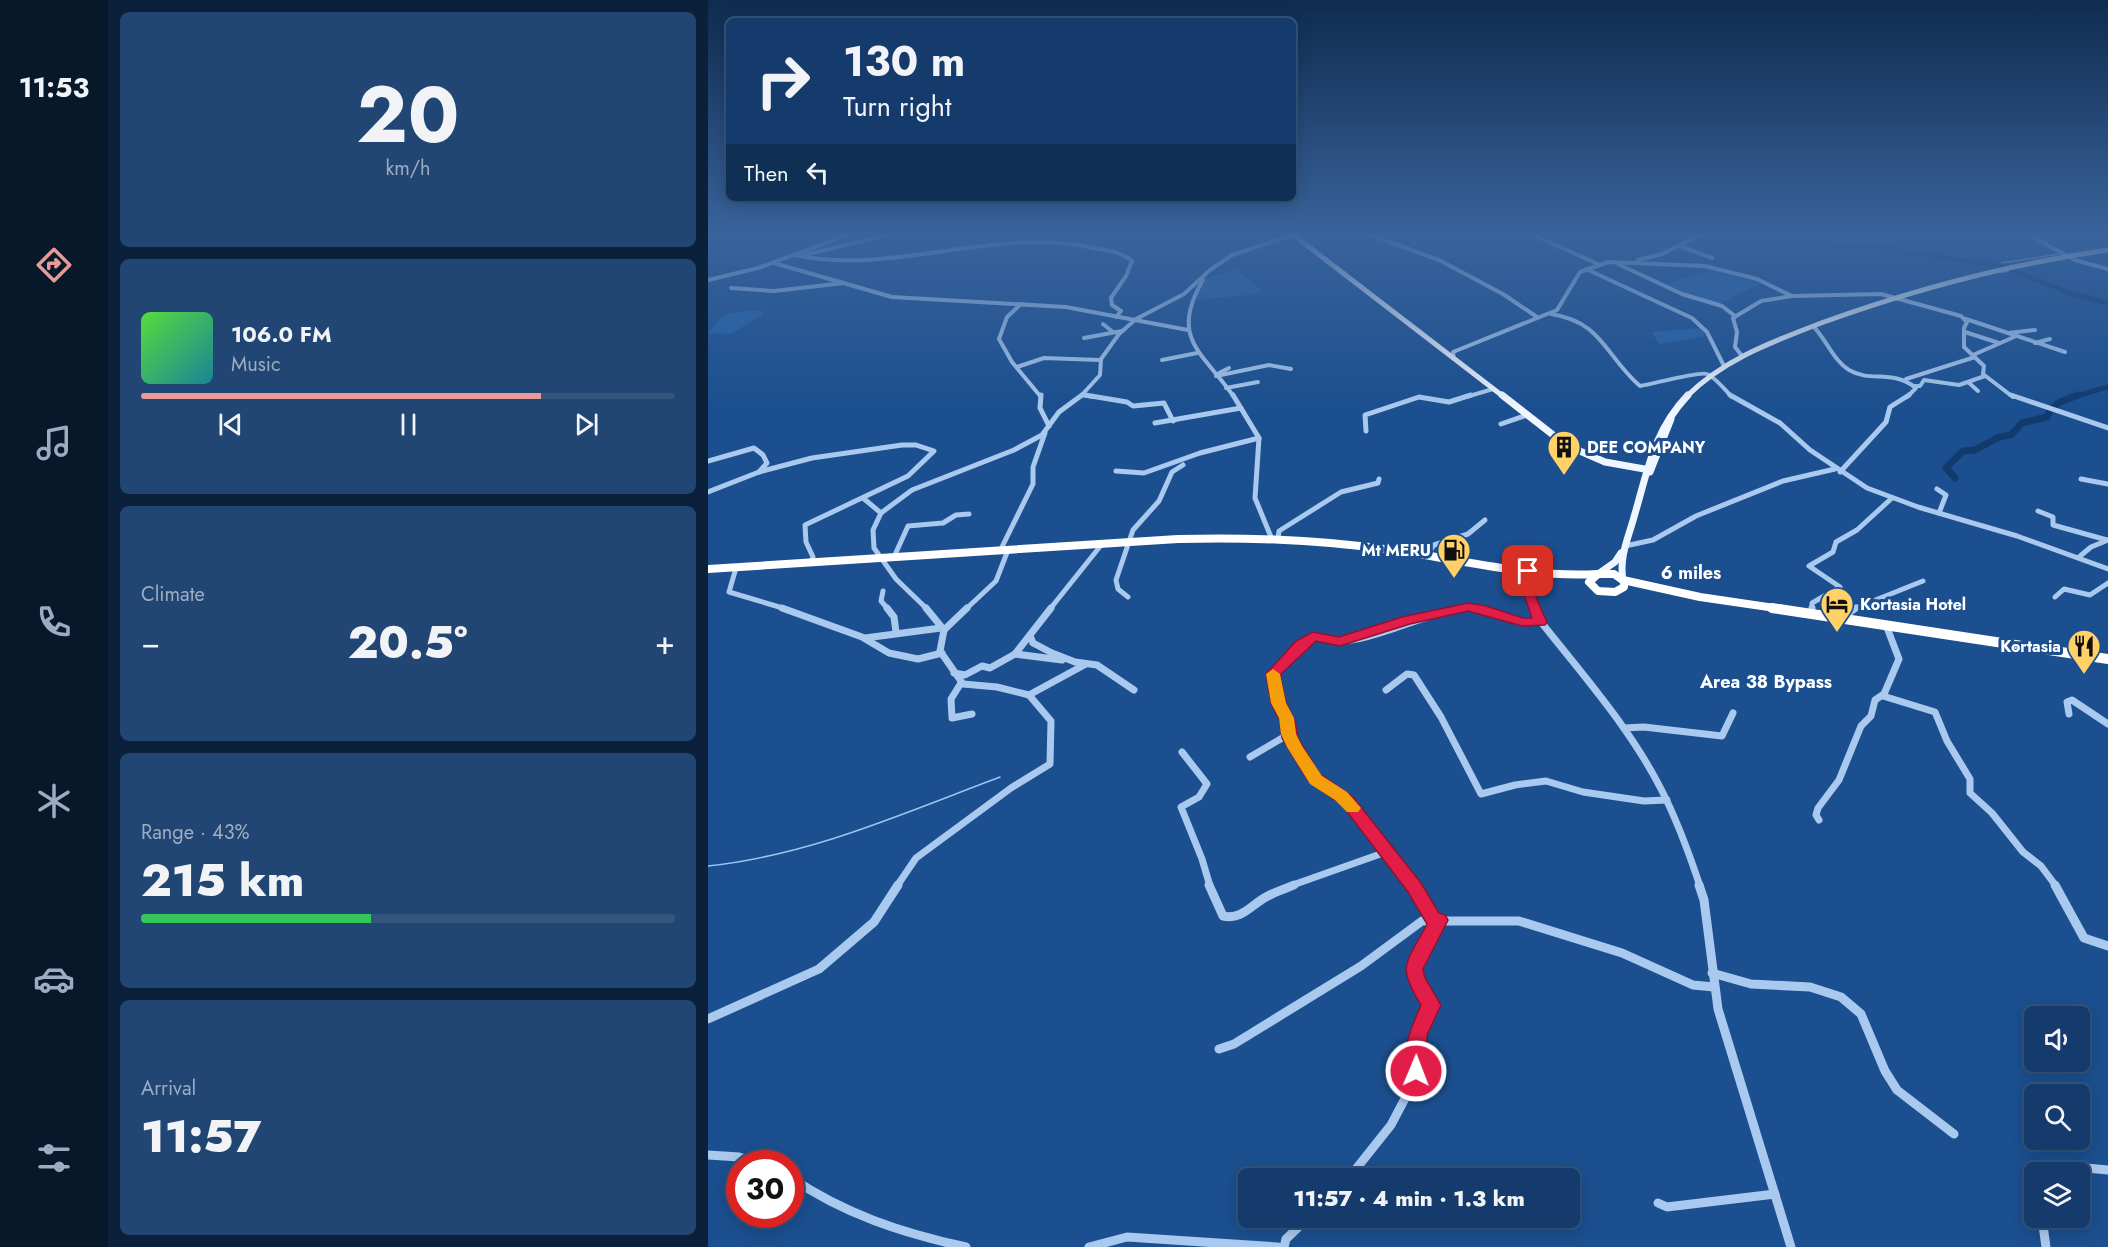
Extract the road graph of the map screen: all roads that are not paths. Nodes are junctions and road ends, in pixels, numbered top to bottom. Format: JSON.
{"nodes":[{"id":1,"x":864,"y":291,"type":"edge"},
{"id":2,"x":1115,"y":291,"type":"edge"},
{"id":3,"x":1187,"y":291,"type":"edge"},
{"id":4,"x":1196,"y":291,"type":"edge"},
{"id":5,"x":1367,"y":291,"type":"edge"},
{"id":6,"x":1498,"y":291,"type":"edge"},
{"id":7,"x":1569,"y":291,"type":"edge"},
{"id":8,"x":1635,"y":291,"type":"edge"},
{"id":9,"x":1678,"y":291,"type":"edge"},
{"id":10,"x":1782,"y":291,"type":"edge"},
{"id":11,"x":1911,"y":291,"type":"edge"},
{"id":12,"x":1792,"y":296,"type":"junction"},
{"id":13,"x":1890,"y":297,"type":"junction"},
{"id":14,"x":1021,"y":304,"type":"junction"},
{"id":15,"x":1548,"y":314,"type":"junction"},
{"id":16,"x":1734,"y":316,"type":"junction"},
{"id":17,"x":1116,"y":317,"type":"junction"},
{"id":18,"x":1537,"y":317,"type":"junction"},
{"id":19,"x":1966,"y":319,"type":"junction"},
{"id":20,"x":1133,"y":321,"type":"junction"},
{"id":21,"x":1103,"y":324,"type":"dead end"},
{"id":22,"x":1813,"y":326,"type":"junction"},
{"id":23,"x":1123,"y":330,"type":"junction"},
{"id":24,"x":1188,"y":330,"type":"junction"},
{"id":25,"x":2035,"y":330,"type":"dead end"},
{"id":26,"x":1114,"y":332,"type":"junction"},
{"id":27,"x":1965,"y":332,"type":"junction"},
{"id":28,"x":2004,"y":333,"type":"junction"},
{"id":29,"x":2014,"y":337,"type":"junction"},
{"id":30,"x":1084,"y":338,"type":"dead end"},
{"id":31,"x":2050,"y":339,"type":"dead end"},
{"id":32,"x":2000,"y":343,"type":"junction"},
{"id":33,"x":2035,"y":344,"type":"junction"},
{"id":34,"x":2065,"y":352,"type":"dead end"},
{"id":35,"x":1197,"y":353,"type":"junction"},
{"id":36,"x":1453,"y":355,"type":"junction"},
{"id":37,"x":1742,"y":356,"type":"junction"},
{"id":38,"x":1974,"y":356,"type":"junction"},
{"id":39,"x":1100,"y":360,"type":"junction"},
{"id":40,"x":1162,"y":360,"type":"dead end"},
{"id":41,"x":1724,"y":366,"type":"junction"},
{"id":42,"x":1017,"y":367,"type":"junction"},
{"id":43,"x":1229,"y":368,"type":"dead end"},
{"id":44,"x":1291,"y":369,"type":"dead end"},
{"id":45,"x":1216,"y":375,"type":"junction"},
{"id":46,"x":1710,"y":376,"type":"junction"},
{"id":47,"x":1985,"y":376,"type":"junction"},
{"id":48,"x":1906,"y":380,"type":"junction"},
{"id":49,"x":1258,"y":382,"type":"dead end"},
{"id":50,"x":1968,"y":382,"type":"junction"},
{"id":51,"x":1915,"y":386,"type":"junction"},
{"id":52,"x":1226,"y":387,"type":"junction"},
{"id":53,"x":1493,"y":389,"type":"junction"},
{"id":54,"x":1978,"y":391,"type":"dead end"},
{"id":55,"x":1082,"y":395,"type":"junction"},
{"id":56,"x":1241,"y":408,"type":"junction"},
{"id":57,"x":1527,"y":415,"type":"junction"},
{"id":58,"x":1173,"y":421,"type":"junction"},
{"id":59,"x":1155,"y":423,"type":"dead end"},
{"id":60,"x":1501,"y":424,"type":"dead end"},
{"id":61,"x":1049,"y":426,"type":"junction"},
{"id":62,"x":2108,"y":428,"type":"edge"},
{"id":63,"x":1366,"y":431,"type":"dead end"},
{"id":64,"x":1045,"y":433,"type":"junction"},
{"id":65,"x":1259,"y":438,"type":"junction"},
{"id":66,"x":708,"y":461,"type":"edge"},
{"id":67,"x":1183,"y":465,"type":"dead end"},
{"id":68,"x":1633,"y":466,"type":"junction"},
{"id":69,"x":1648,"y":467,"type":"junction"},
{"id":70,"x":1838,"y":470,"type":"junction"},
{"id":71,"x":1116,"y":471,"type":"dead end"},
{"id":72,"x":759,"y":472,"type":"junction"},
{"id":73,"x":1379,"y":479,"type":"dead end"},
{"id":74,"x":2081,"y":480,"type":"dead end"},
{"id":75,"x":1642,"y":481,"type":"junction"},
{"id":76,"x":2106,"y":482,"type":"edge"},
{"id":77,"x":1937,"y":489,"type":"dead end"},
{"id":78,"x":708,"y":492,"type":"edge"},
{"id":79,"x":864,"y":498,"type":"junction"},
{"id":80,"x":1892,"y":498,"type":"junction"},
{"id":81,"x":1637,"y":505,"type":"junction"},
{"id":82,"x":2038,"y":511,"type":"dead end"},
{"id":83,"x":881,"y":513,"type":"junction"},
{"id":84,"x":1939,"y":513,"type":"junction"},
{"id":85,"x":969,"y":514,"type":"dead end"},
{"id":86,"x":1485,"y":520,"type":"dead end"},
{"id":87,"x":1274,"y":537,"type":"junction"},
{"id":88,"x":2108,"y":540,"type":"edge"},
{"id":89,"x":1129,"y":542,"type":"junction"},
{"id":90,"x":1102,"y":544,"type":"junction"},
{"id":91,"x":1624,"y":548,"type":"junction"},
{"id":92,"x":1004,"y":550,"type":"junction"},
{"id":93,"x":1426,"y":555,"type":"junction"},
{"id":94,"x":894,"y":557,"type":"junction"},
{"id":95,"x":2079,"y":557,"type":"junction"},
{"id":96,"x":881,"y":558,"type":"junction"},
{"id":97,"x":810,"y":563,"type":"junction"},
{"id":98,"x":736,"y":568,"type":"junction"},
{"id":99,"x":2108,"y":568,"type":"edge"},
{"id":100,"x":708,"y":569,"type":"edge"},
{"id":101,"x":1531,"y":571,"type":"junction"},
{"id":102,"x":1598,"y":574,"type":"junction"},
{"id":103,"x":1623,"y":580,"type":"junction"},
{"id":104,"x":1923,"y":581,"type":"dead end"},
{"id":105,"x":2108,"y":583,"type":"edge"},
{"id":106,"x":1593,"y":588,"type":"junction"},
{"id":107,"x":883,"y":591,"type":"dead end"},
{"id":108,"x":1615,"y":592,"type":"junction"},
{"id":109,"x":1128,"y":597,"type":"dead end"},
{"id":110,"x":1700,"y":597,"type":"junction"},
{"id":111,"x":2055,"y":597,"type":"dead end"},
{"id":112,"x":1812,"y":614,"type":"junction"},
{"id":113,"x":1842,"y":619,"type":"junction"},
{"id":114,"x":1541,"y":622,"type":"junction"},
{"id":115,"x":1886,"y":626,"type":"junction"},
{"id":116,"x":943,"y":629,"type":"junction"},
{"id":117,"x":896,"y":632,"type":"junction"},
{"id":118,"x":1030,"y":636,"type":"junction"},
{"id":119,"x":862,"y":637,"type":"junction"},
{"id":120,"x":942,"y":653,"type":"junction"},
{"id":121,"x":1015,"y":654,"type":"junction"},
{"id":122,"x":2108,"y":659,"type":"edge"},
{"id":123,"x":1075,"y":662,"type":"junction"},
{"id":124,"x":1087,"y":663,"type":"junction"},
{"id":125,"x":954,"y":673,"type":"junction"},
{"id":126,"x":961,"y":683,"type":"junction"},
{"id":127,"x":1134,"y":690,"type":"dead end"},
{"id":128,"x":1386,"y":690,"type":"dead end"},
{"id":129,"x":1029,"y":695,"type":"junction"},
{"id":130,"x":1882,"y":696,"type":"junction"},
{"id":131,"x":1733,"y":712,"type":"dead end"},
{"id":132,"x":972,"y":714,"type":"dead end"},
{"id":133,"x":2069,"y":714,"type":"dead end"},
{"id":134,"x":2108,"y":724,"type":"edge"},
{"id":135,"x":1624,"y":728,"type":"junction"},
{"id":136,"x":1289,"y":734,"type":"junction"},
{"id":137,"x":1182,"y":752,"type":"dead end"},
{"id":138,"x":1250,"y":757,"type":"dead end"},
{"id":139,"x":1667,"y":800,"type":"junction"},
{"id":140,"x":1819,"y":820,"type":"dead end"},
{"id":141,"x":1386,"y":852,"type":"junction"},
{"id":142,"x":1436,"y":920,"type":"junction"},
{"id":143,"x":2108,"y":946,"type":"edge"},
{"id":144,"x":1712,"y":973,"type":"junction"},
{"id":145,"x":1714,"y":987,"type":"junction"},
{"id":146,"x":708,"y":1019,"type":"edge"},
{"id":147,"x":1219,"y":1049,"type":"dead end"},
{"id":148,"x":1954,"y":1134,"type":"dead end"},
{"id":149,"x":708,"y":1155,"type":"edge"},
{"id":150,"x":726,"y":1156,"type":"edge"},
{"id":151,"x":1357,"y":1168,"type":"edge"},
{"id":152,"x":2090,"y":1168,"type":"edge"},
{"id":153,"x":2108,"y":1170,"type":"edge"},
{"id":154,"x":804,"y":1187,"type":"edge"},
{"id":155,"x":1775,"y":1194,"type":"junction"},
{"id":156,"x":1658,"y":1203,"type":"dead end"},
{"id":157,"x":1298,"y":1228,"type":"edge"},
{"id":158,"x":2043,"y":1228,"type":"edge"},
{"id":159,"x":966,"y":1247,"type":"edge"},
{"id":160,"x":1089,"y":1247,"type":"edge"},
{"id":161,"x":1278,"y":1247,"type":"edge"},
{"id":162,"x":1284,"y":1247,"type":"edge"},
{"id":163,"x":1791,"y":1247,"type":"edge"},
{"id":164,"x":2046,"y":1247,"type":"edge"}],
"edges":[{"from":1,"to":14,"type":"street"},
{"from":2,"to":17,"type":"street"},
{"from":3,"to":20,"type":"street"},
{"from":4,"to":24,"type":"street"},
{"from":5,"to":36,"type":"main road"},
{"from":6,"to":18,"type":"street"},
{"from":7,"to":15,"type":"street"},
{"from":8,"to":41,"type":"street"},
{"from":9,"to":16,"type":"street"},
{"from":10,"to":12,"type":"street"},
{"from":11,"to":13,"type":"main road"},
{"from":12,"to":13,"type":"street"},
{"from":12,"to":16,"type":"street"},
{"from":13,"to":19,"type":"street"},
{"from":13,"to":22,"type":"main road"},
{"from":14,"to":17,"type":"street"},
{"from":14,"to":42,"type":"street"},
{"from":15,"to":18,"type":"street"},
{"from":15,"to":46,"type":"street"},
{"from":16,"to":37,"type":"street"},
{"from":17,"to":20,"type":"street"},
{"from":18,"to":36,"type":"street"},
{"from":19,"to":27,"type":"street"},
{"from":19,"to":28,"type":"street"},
{"from":20,"to":23,"type":"street"},
{"from":20,"to":24,"type":"street"},
{"from":21,"to":26,"type":"street"},
{"from":22,"to":37,"type":"main road"},
{"from":22,"to":48,"type":"street"},
{"from":23,"to":26,"type":"street"},
{"from":23,"to":39,"type":"street"},
{"from":24,"to":35,"type":"street"},
{"from":25,"to":28,"type":"street"},
{"from":26,"to":30,"type":"street"},
{"from":27,"to":32,"type":"street"},
{"from":27,"to":38,"type":"street"},
{"from":28,"to":29,"type":"street"},
{"from":29,"to":32,"type":"street"},
{"from":29,"to":33,"type":"street"},
{"from":31,"to":33,"type":"street"},
{"from":32,"to":38,"type":"street"},
{"from":33,"to":34,"type":"street"},
{"from":35,"to":40,"type":"street"},
{"from":35,"to":45,"type":"street"},
{"from":36,"to":53,"type":"main road"},
{"from":37,"to":41,"type":"main road"},
{"from":38,"to":47,"type":"street"},
{"from":38,"to":48,"type":"street"},
{"from":39,"to":42,"type":"street"},
{"from":39,"to":55,"type":"street"},
{"from":41,"to":46,"type":"main road"},
{"from":42,"to":61,"type":"street"},
{"from":43,"to":45,"type":"street"},
{"from":44,"to":45,"type":"street"},
{"from":45,"to":52,"type":"street"},
{"from":46,"to":69,"type":"main road"},
{"from":46,"to":70,"type":"street"},
{"from":47,"to":50,"type":"street"},
{"from":47,"to":62,"type":"street"},
{"from":48,"to":51,"type":"street"},
{"from":49,"to":52,"type":"street"},
{"from":50,"to":51,"type":"street"},
{"from":50,"to":54,"type":"street"},
{"from":51,"to":70,"type":"street"},
{"from":52,"to":56,"type":"street"},
{"from":53,"to":57,"type":"main road"},
{"from":53,"to":63,"type":"street"},
{"from":55,"to":58,"type":"street"},
{"from":55,"to":61,"type":"street"},
{"from":56,"to":58,"type":"street"},
{"from":56,"to":65,"type":"street"},
{"from":57,"to":60,"type":"street"},
{"from":57,"to":68,"type":"main road"},
{"from":58,"to":59,"type":"street"},
{"from":61,"to":64,"type":"street"},
{"from":64,"to":83,"type":"street"},
{"from":64,"to":92,"type":"street"},
{"from":65,"to":71,"type":"street"},
{"from":65,"to":87,"type":"street"},
{"from":66,"to":72,"type":"street"},
{"from":67,"to":89,"type":"street"},
{"from":68,"to":69,"type":"main road"},
{"from":68,"to":75,"type":"main road"},
{"from":69,"to":75,"type":"main road"},
{"from":69,"to":81,"type":"main road"},
{"from":70,"to":80,"type":"street"},
{"from":70,"to":91,"type":"street"},
{"from":72,"to":78,"type":"street"},
{"from":72,"to":79,"type":"street"},
{"from":73,"to":87,"type":"street"},
{"from":74,"to":76,"type":"street"},
{"from":75,"to":81,"type":"main road"},
{"from":77,"to":84,"type":"street"},
{"from":79,"to":83,"type":"street"},
{"from":79,"to":97,"type":"street"},
{"from":80,"to":84,"type":"street"},
{"from":80,"to":112,"type":"street"},
{"from":81,"to":91,"type":"main road"},
{"from":82,"to":88,"type":"street"},
{"from":83,"to":96,"type":"street"},
{"from":84,"to":95,"type":"street"},
{"from":85,"to":94,"type":"street"},
{"from":86,"to":93,"type":"street"},
{"from":87,"to":89,"type":"highway"},
{"from":87,"to":93,"type":"highway"},
{"from":88,"to":95,"type":"street"},
{"from":89,"to":90,"type":"highway"},
{"from":89,"to":109,"type":"street"},
{"from":90,"to":92,"type":"highway"},
{"from":90,"to":118,"type":"street"},
{"from":91,"to":102,"type":"main road"},
{"from":91,"to":103,"type":"main road"},
{"from":92,"to":94,"type":"highway"},
{"from":92,"to":116,"type":"street"},
{"from":93,"to":101,"type":"highway"},
{"from":94,"to":96,"type":"highway"},
{"from":95,"to":99,"type":"street"},
{"from":96,"to":97,"type":"highway"},
{"from":96,"to":116,"type":"street"},
{"from":97,"to":98,"type":"highway"},
{"from":98,"to":100,"type":"highway"},
{"from":98,"to":119,"type":"street"},
{"from":101,"to":102,"type":"highway"},
{"from":101,"to":106,"type":"highway"},
{"from":101,"to":114,"type":"street"},
{"from":102,"to":103,"type":"highway"},
{"from":102,"to":106,"type":"highway"},
{"from":103,"to":108,"type":"highway"},
{"from":103,"to":110,"type":"highway"},
{"from":104,"to":113,"type":"street"},
{"from":105,"to":111,"type":"street"},
{"from":106,"to":108,"type":"highway"},
{"from":107,"to":117,"type":"street"},
{"from":108,"to":110,"type":"highway"},
{"from":110,"to":112,"type":"highway"},
{"from":112,"to":113,"type":"highway"},
{"from":113,"to":115,"type":"highway"},
{"from":114,"to":135,"type":"street"},
{"from":114,"to":136,"type":"street"},
{"from":115,"to":122,"type":"highway"},
{"from":115,"to":130,"type":"street"},
{"from":116,"to":117,"type":"street"},
{"from":116,"to":120,"type":"street"},
{"from":117,"to":119,"type":"street"},
{"from":118,"to":121,"type":"street"},
{"from":118,"to":123,"type":"street"},
{"from":119,"to":120,"type":"street"},
{"from":120,"to":125,"type":"street"},
{"from":121,"to":123,"type":"street"},
{"from":121,"to":125,"type":"street"},
{"from":123,"to":124,"type":"street"},
{"from":124,"to":127,"type":"street"},
{"from":124,"to":129,"type":"street"},
{"from":125,"to":126,"type":"street"},
{"from":126,"to":129,"type":"street"},
{"from":126,"to":132,"type":"street"},
{"from":128,"to":139,"type":"street"},
{"from":129,"to":146,"type":"street"},
{"from":130,"to":140,"type":"street"},
{"from":130,"to":143,"type":"street"},
{"from":131,"to":135,"type":"street"},
{"from":133,"to":134,"type":"street"},
{"from":135,"to":139,"type":"street"},
{"from":136,"to":138,"type":"street"},
{"from":136,"to":141,"type":"street"},
{"from":137,"to":141,"type":"street"},
{"from":139,"to":144,"type":"street"},
{"from":141,"to":142,"type":"street"},
{"from":142,"to":145,"type":"street"},
{"from":142,"to":147,"type":"street"},
{"from":142,"to":151,"type":"street"},
{"from":144,"to":145,"type":"street"},
{"from":144,"to":148,"type":"street"},
{"from":145,"to":155,"type":"street"},
{"from":149,"to":150,"type":"street"},
{"from":152,"to":153,"type":"street"},
{"from":154,"to":159,"type":"street"},
{"from":155,"to":156,"type":"street"},
{"from":155,"to":163,"type":"street"},
{"from":157,"to":162,"type":"street"},
{"from":158,"to":164,"type":"street"},
{"from":160,"to":161,"type":"street"}]}
